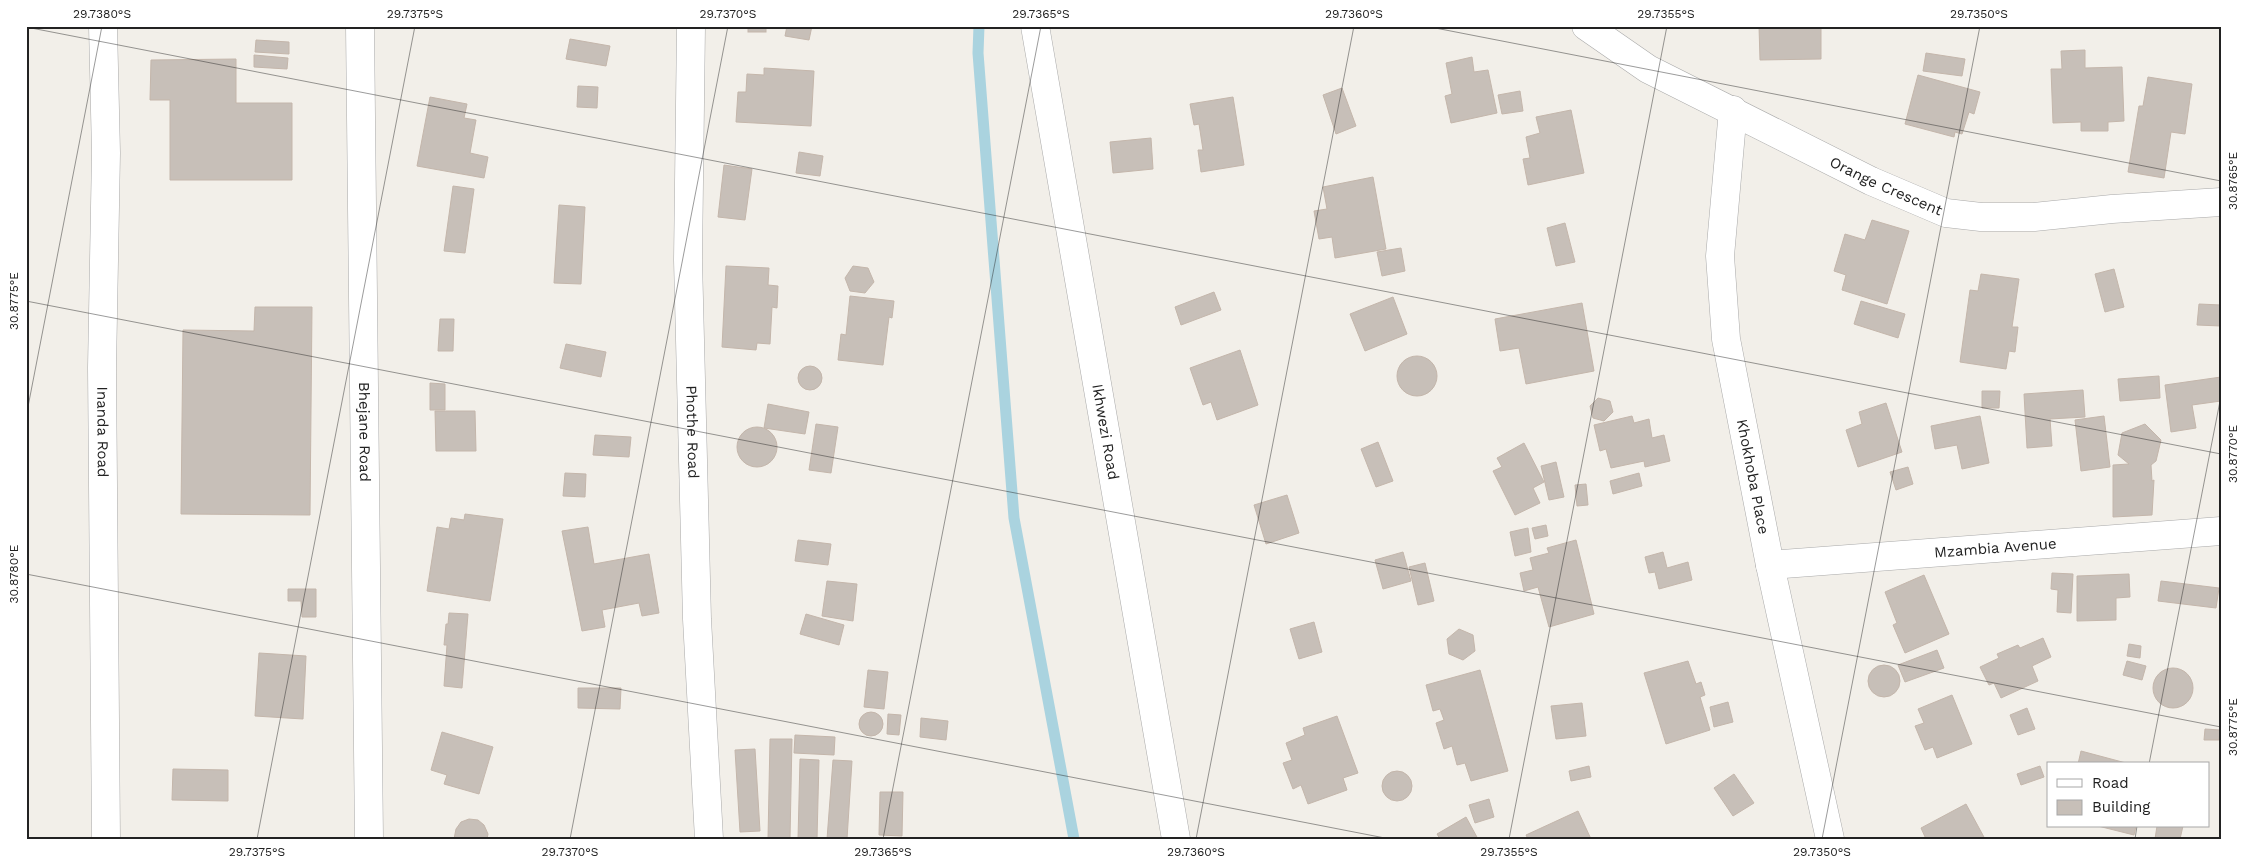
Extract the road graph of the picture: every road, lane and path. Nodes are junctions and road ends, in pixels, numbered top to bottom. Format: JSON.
{"nodes":[{"id":1,"x":103,"y":26,"type":"edge"},
{"id":2,"x":360,"y":26,"type":"edge"},
{"id":3,"x":692,"y":26,"type":"edge"},
{"id":4,"x":1035,"y":26,"type":"edge"},
{"id":5,"x":1586,"y":26,"type":"edge"},
{"id":6,"x":1733,"y":110,"type":"junction"},
{"id":7,"x":2221,"y":202,"type":"edge"},
{"id":8,"x":2221,"y":532,"type":"edge"},
{"id":9,"x":1770,"y":565,"type":"junction"},
{"id":10,"x":106,"y":839,"type":"edge"},
{"id":11,"x":369,"y":839,"type":"edge"},
{"id":12,"x":709,"y":839,"type":"edge"},
{"id":13,"x":1176,"y":839,"type":"edge"},
{"id":14,"x":1830,"y":839,"type":"edge"}],
"edges":[{"from":1,"to":10,"type":"street","name":"Inanda Road"},
{"from":2,"to":11,"type":"street","name":"Bhejane Road"},
{"from":3,"to":12,"type":"street","name":"Phothe Road"},
{"from":4,"to":13,"type":"street","name":"Ikhwezi Road"},
{"from":5,"to":6,"type":"street","name":"Orange Crescent"},
{"from":6,"to":7,"type":"street","name":"Orange Crescent"},
{"from":6,"to":9,"type":"street","name":"Khokhoba Place"},
{"from":8,"to":9,"type":"street","name":"Mzambia Avenue"},
{"from":9,"to":14,"type":"street","name":"Khokhoba Place"}]}
